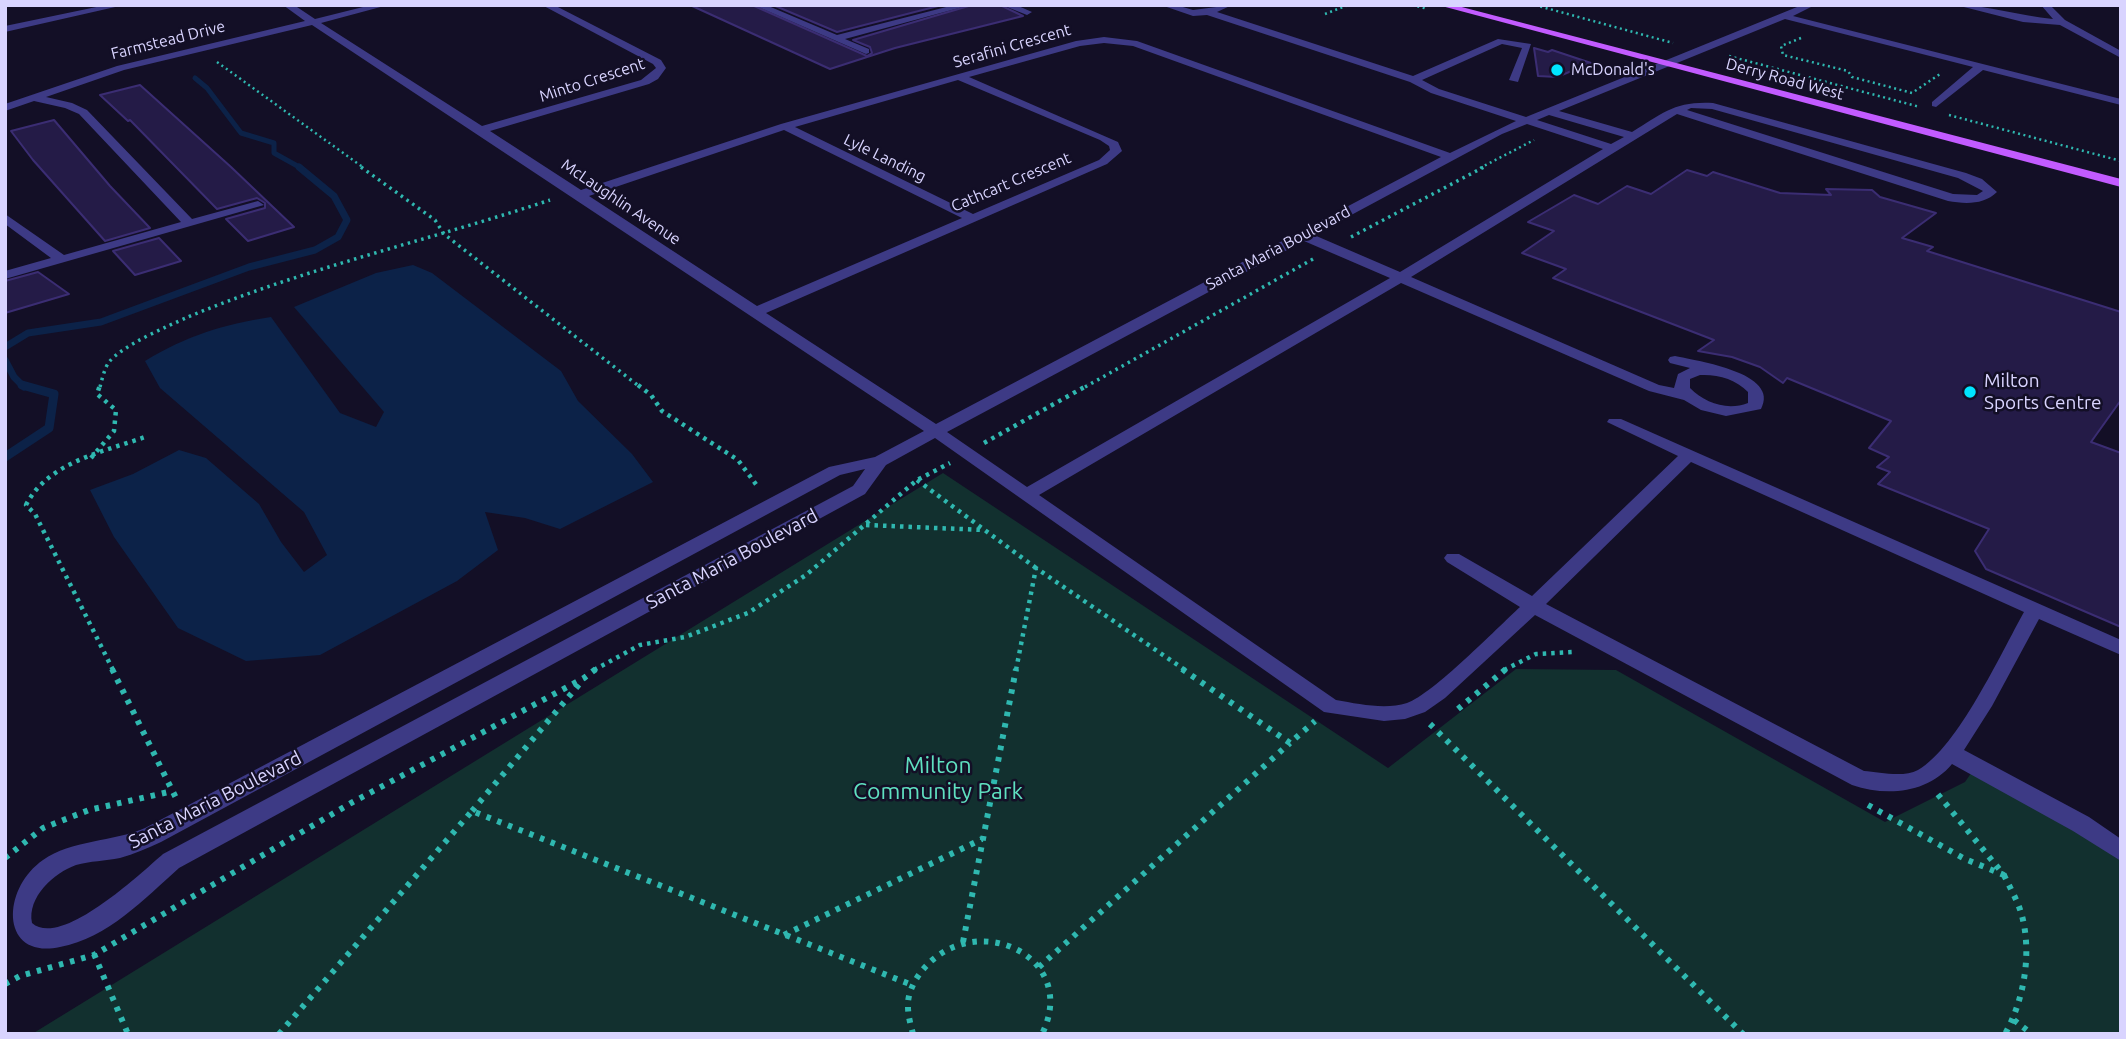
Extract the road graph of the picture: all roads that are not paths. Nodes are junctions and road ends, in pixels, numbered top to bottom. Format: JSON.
{"nodes":[{"id":1,"x":120,"y":5,"type":"edge"},
{"id":2,"x":287,"y":5,"type":"edge"},
{"id":3,"x":384,"y":5,"type":"edge"},
{"id":4,"x":546,"y":5,"type":"edge"},
{"id":5,"x":758,"y":5,"type":"edge"},
{"id":6,"x":966,"y":5,"type":"edge"},
{"id":7,"x":1006,"y":5,"type":"edge"},
{"id":8,"x":1166,"y":5,"type":"edge"},
{"id":9,"x":1228,"y":5,"type":"edge"},
{"id":10,"x":1442,"y":5,"type":"edge"},
{"id":11,"x":1479,"y":5,"type":"edge"},
{"id":12,"x":1811,"y":5,"type":"edge"},
{"id":13,"x":1960,"y":5,"type":"edge"},
{"id":14,"x":2045,"y":5,"type":"edge"},
{"id":15,"x":1027,"y":12,"type":"dead end"},
{"id":16,"x":1208,"y":12,"type":"junction"},
{"id":17,"x":1784,"y":16,"type":"junction"},
{"id":18,"x":311,"y":22,"type":"junction"},
{"id":19,"x":2063,"y":22,"type":"junction"},
{"id":20,"x":5,"y":29,"type":"edge"},
{"id":21,"x":837,"y":38,"type":"junction"},
{"id":22,"x":866,"y":51,"type":"dead end"},
{"id":23,"x":2121,"y":55,"type":"edge"},
{"id":24,"x":1686,"y":57,"type":"junction"},
{"id":25,"x":1665,"y":64,"type":"junction"},
{"id":26,"x":1980,"y":67,"type":"junction"},
{"id":27,"x":959,"y":77,"type":"junction"},
{"id":28,"x":1414,"y":80,"type":"junction"},
{"id":29,"x":1514,"y":80,"type":"dead end"},
{"id":30,"x":32,"y":98,"type":"junction"},
{"id":31,"x":2121,"y":102,"type":"edge"},
{"id":32,"x":5,"y":108,"type":"edge"},
{"id":33,"x":1935,"y":109,"type":"road end"},
{"id":34,"x":1676,"y":110,"type":"junction"},
{"id":35,"x":1547,"y":111,"type":"junction"},
{"id":36,"x":1523,"y":120,"type":"junction"},
{"id":37,"x":785,"y":126,"type":"junction"},
{"id":38,"x":481,"y":131,"type":"junction"},
{"id":39,"x":1633,"y":136,"type":"junction"},
{"id":40,"x":1611,"y":148,"type":"junction"},
{"id":41,"x":1451,"y":157,"type":"junction"},
{"id":42,"x":1928,"y":169,"type":"junction"},
{"id":43,"x":2121,"y":171,"type":"edge"},
{"id":44,"x":2121,"y":183,"type":"edge"},
{"id":45,"x":1913,"y":184,"type":"junction"},
{"id":46,"x":577,"y":193,"type":"junction"},
{"id":47,"x":258,"y":205,"type":"dead end"},
{"id":48,"x":5,"y":218,"type":"edge"},
{"id":49,"x":972,"y":218,"type":"junction"},
{"id":50,"x":189,"y":224,"type":"junction"},
{"id":51,"x":1302,"y":235,"type":"junction"},
{"id":52,"x":61,"y":259,"type":"junction"},
{"id":53,"x":5,"y":275,"type":"edge"},
{"id":54,"x":1400,"y":278,"type":"junction"},
{"id":55,"x":756,"y":312,"type":"junction"},
{"id":56,"x":1675,"y":360,"type":"dead end"},
{"id":57,"x":1720,"y":372,"type":"junction"},
{"id":58,"x":1688,"y":396,"type":"junction"},
{"id":59,"x":1615,"y":422,"type":"dead end"},
{"id":60,"x":934,"y":430,"type":"junction"},
{"id":61,"x":1689,"y":455,"type":"junction"},
{"id":62,"x":880,"y":461,"type":"junction"},
{"id":63,"x":1026,"y":495,"type":"junction"},
{"id":64,"x":1453,"y":558,"type":"dead end"},
{"id":65,"x":1534,"y":606,"type":"junction"},
{"id":66,"x":2035,"y":610,"type":"junction"},
{"id":67,"x":2121,"y":648,"type":"edge"},
{"id":68,"x":1951,"y":754,"type":"junction"},
{"id":69,"x":2121,"y":850,"type":"edge"},
{"id":70,"x":11,"y":931,"type":"edge"}],
"edges":[{"from":1,"to":20,"type":"street"},
{"from":2,"to":18,"type":"street","name":"McLaughlin Avenue"},
{"from":3,"to":18,"type":"street","name":"Farmstead Drive"},
{"from":4,"to":38,"type":"street","name":"Minto Crescent"},
{"from":5,"to":21,"type":"street"},
{"from":6,"to":21,"type":"street"},
{"from":7,"to":15,"type":"street"},
{"from":8,"to":16,"type":"street"},
{"from":9,"to":16,"type":"street"},
{"from":10,"to":25,"type":"main road","name":"Derry Road West"},
{"from":11,"to":24,"type":"main road","name":"Derry Road West"},
{"from":12,"to":17,"type":"street","name":"Santa Maria Boulevard"},
{"from":13,"to":19,"type":"street"},
{"from":14,"to":19,"type":"street"},
{"from":16,"to":28,"type":"street"},
{"from":17,"to":24,"type":"street","name":"Santa Maria Boulevard"},
{"from":17,"to":26,"type":"street"},
{"from":18,"to":30,"type":"street","name":"Farmstead Drive"},
{"from":18,"to":38,"type":"street","name":"McLaughlin Avenue"},
{"from":19,"to":23,"type":"street"},
{"from":21,"to":22,"type":"street"},
{"from":24,"to":25,"type":"street","name":"Santa Maria Boulevard"},
{"from":24,"to":43,"type":"main road","name":"Derry Road West"},
{"from":25,"to":35,"type":"street","name":"Santa Maria Boulevard"},
{"from":25,"to":44,"type":"main road","name":"Derry Road West"},
{"from":26,"to":31,"type":"street"},
{"from":26,"to":33,"type":"street"},
{"from":27,"to":37,"type":"street","name":"Serafini Crescent"},
{"from":27,"to":41,"type":"street","name":"Serafini Crescent"},
{"from":27,"to":49,"type":"street","name":"Cathcart Crescent"},
{"from":28,"to":29,"type":"street"},
{"from":28,"to":36,"type":"street"},
{"from":30,"to":32,"type":"street","name":"Farmstead Drive"},
{"from":30,"to":50,"type":"street"},
{"from":34,"to":39,"type":"street"},
{"from":34,"to":42,"type":"street"},
{"from":34,"to":45,"type":"street"},
{"from":35,"to":36,"type":"street","name":"Santa Maria Boulevard"},
{"from":35,"to":39,"type":"street"},
{"from":36,"to":40,"type":"street"},
{"from":36,"to":41,"type":"street","name":"Santa Maria Boulevard"},
{"from":37,"to":46,"type":"street","name":"Serafini Crescent"},
{"from":37,"to":49,"type":"street","name":"Lyle Landing"},
{"from":38,"to":46,"type":"street","name":"McLaughlin Avenue"},
{"from":39,"to":40,"type":"street"},
{"from":40,"to":54,"type":"street"},
{"from":41,"to":51,"type":"street","name":"Santa Maria Boulevard"},
{"from":42,"to":45,"type":"street"},
{"from":42,"to":45,"type":"street"},
{"from":46,"to":55,"type":"street","name":"McLaughlin Avenue"},
{"from":47,"to":50,"type":"street"},
{"from":48,"to":52,"type":"street"},
{"from":49,"to":55,"type":"street","name":"Cathcart Crescent"},
{"from":50,"to":52,"type":"street"},
{"from":51,"to":54,"type":"street"},
{"from":51,"to":60,"type":"street","name":"Santa Maria Boulevard"},
{"from":52,"to":53,"type":"street"},
{"from":54,"to":58,"type":"street"},
{"from":54,"to":63,"type":"street"},
{"from":55,"to":60,"type":"street","name":"McLaughlin Avenue"},
{"from":56,"to":57,"type":"street"},
{"from":57,"to":58,"type":"street"},
{"from":57,"to":58,"type":"street"},
{"from":59,"to":61,"type":"street"},
{"from":60,"to":62,"type":"street","name":"Santa Maria Boulevard"},
{"from":60,"to":63,"type":"street","name":"McLaughlin Avenue"},
{"from":61,"to":65,"type":"street"},
{"from":61,"to":66,"type":"street"},
{"from":62,"to":70,"type":"street","name":"Santa Maria Boulevard"},
{"from":62,"to":70,"type":"street","name":"Santa Maria Boulevard"},
{"from":63,"to":65,"type":"street","name":"McLaughlin Avenue"},
{"from":64,"to":65,"type":"street"},
{"from":65,"to":68,"type":"street"},
{"from":66,"to":67,"type":"street"},
{"from":66,"to":68,"type":"street"},
{"from":68,"to":69,"type":"street"}]}
